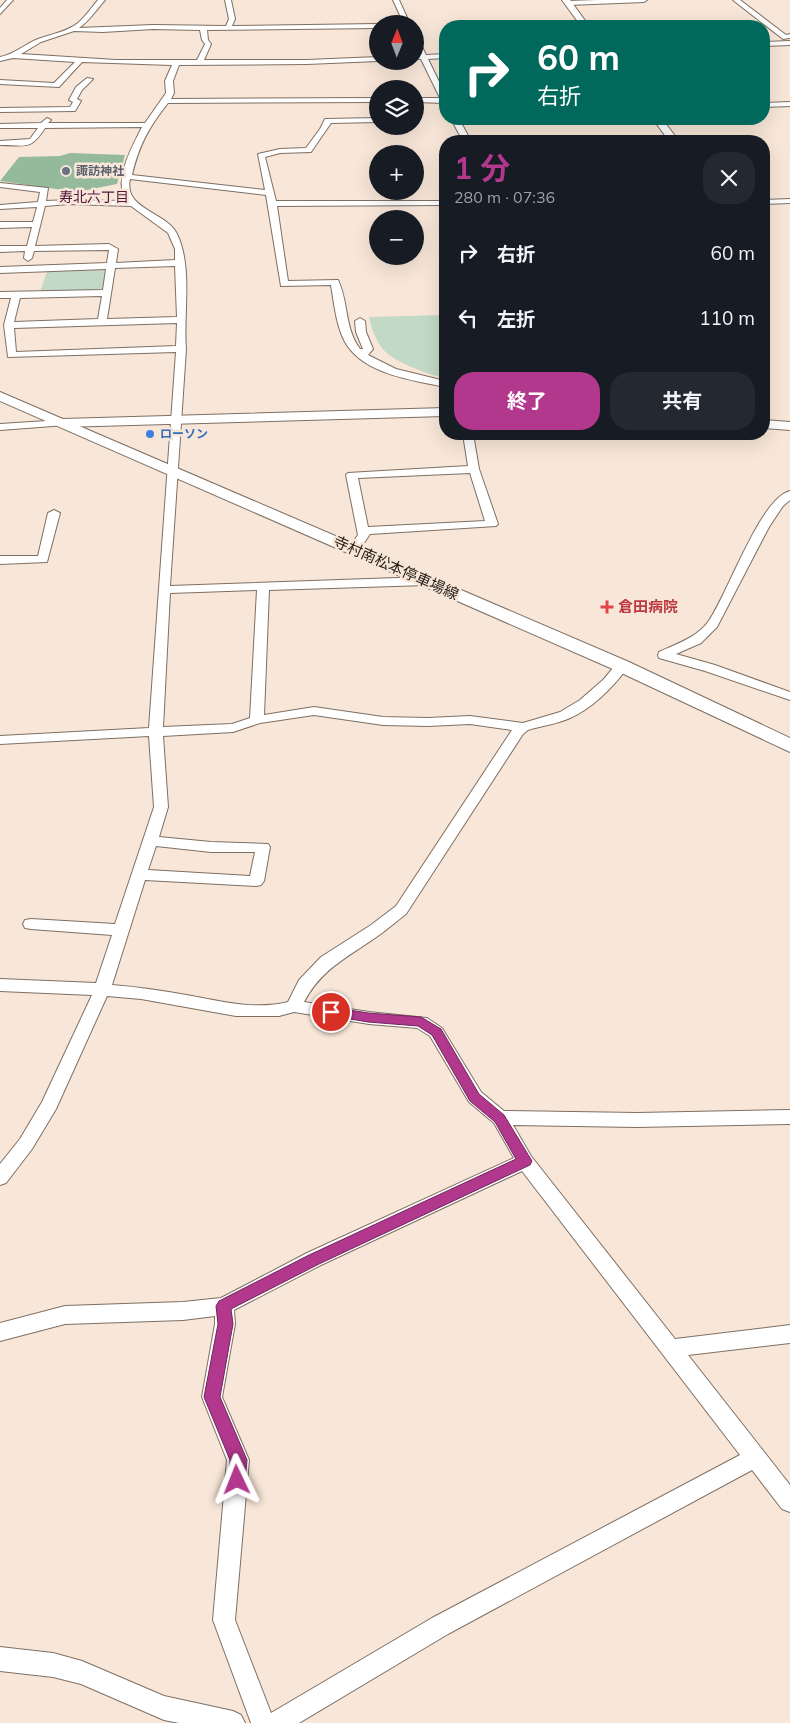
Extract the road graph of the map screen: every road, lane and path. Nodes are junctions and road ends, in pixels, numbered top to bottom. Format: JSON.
{"nodes":[{"id":1,"x":10,"y":0,"type":"edge"},
{"id":2,"x":102,"y":0,"type":"edge"},
{"id":3,"x":228,"y":0,"type":"edge"},
{"id":4,"x":396,"y":0,"type":"edge"},
{"id":5,"x":644,"y":0,"type":"edge"},
{"id":6,"x":736,"y":0,"type":"edge"},
{"id":7,"x":567,"y":1,"type":"edge"},
{"id":8,"x":0,"y":12,"type":"edge"},
{"id":9,"x":403,"y":15,"type":"edge"},
{"id":10,"x":581,"y":20,"type":"edge"},
{"id":11,"x":762,"y":20,"type":"edge"},
{"id":12,"x":369,"y":26,"type":"edge"},
{"id":13,"x":770,"y":26,"type":"edge"},
{"id":14,"x":203,"y":28,"type":"junction"},
{"id":15,"x":228,"y":28,"type":"junction"},
{"id":16,"x":73,"y":29,"type":"junction"},
{"id":17,"x":790,"y":36,"type":"edge"},
{"id":18,"x":790,"y":43,"type":"edge"},
{"id":19,"x":770,"y":44,"type":"edge"},
{"id":20,"x":13,"y":56,"type":"junction"},
{"id":21,"x":439,"y":56,"type":"edge"},
{"id":22,"x":424,"y":57,"type":"joint"},
{"id":23,"x":0,"y":59,"type":"edge"},
{"id":24,"x":369,"y":59,"type":"edge"},
{"id":25,"x":80,"y":60,"type":"junction"},
{"id":26,"x":200,"y":62,"type":"junction"},
{"id":27,"x":176,"y":63,"type":"junction"},
{"id":28,"x":89,"y":79,"type":"dead end"},
{"id":29,"x":0,"y":82,"type":"edge"},
{"id":30,"x":439,"y":89,"type":"edge"},
{"id":31,"x":369,"y":100,"type":"edge"},
{"id":32,"x":424,"y":100,"type":"edge"},
{"id":33,"x":439,"y":100,"type":"edge"},
{"id":34,"x":166,"y":101,"type":"junction"},
{"id":35,"x":790,"y":104,"type":"edge"},
{"id":36,"x":770,"y":105,"type":"edge"},
{"id":37,"x":0,"y":110,"type":"edge"},
{"id":38,"x":53,"y":110,"type":"junction"},
{"id":39,"x":369,"y":120,"type":"edge"},
{"id":40,"x":147,"y":125,"type":"junction"},
{"id":41,"x":662,"y":125,"type":"edge"},
{"id":42,"x":0,"y":126,"type":"edge"},
{"id":43,"x":43,"y":126,"type":"junction"},
{"id":44,"x":669,"y":135,"type":"edge"},
{"id":45,"x":2,"y":143,"type":"edge"},
{"id":46,"x":0,"y":152,"type":"edge"},
{"id":47,"x":126,"y":176,"type":"junction"},
{"id":48,"x":0,"y":185,"type":"edge"},
{"id":49,"x":270,"y":193,"type":"junction"},
{"id":50,"x":790,"y":201,"type":"edge"},
{"id":51,"x":344,"y":202,"type":"junction"},
{"id":52,"x":770,"y":202,"type":"edge"},
{"id":53,"x":42,"y":204,"type":"junction"},
{"id":54,"x":133,"y":204,"type":"junction"},
{"id":55,"x":272,"y":204,"type":"junction"},
{"id":56,"x":439,"y":204,"type":"edge"},
{"id":57,"x":0,"y":207,"type":"edge"},
{"id":58,"x":348,"y":213,"type":"dead end"},
{"id":59,"x":37,"y":224,"type":"junction"},
{"id":60,"x":0,"y":225,"type":"edge"},
{"id":61,"x":31,"y":249,"type":"junction"},
{"id":62,"x":0,"y":250,"type":"edge"},
{"id":63,"x":179,"y":263,"type":"junction"},
{"id":64,"x":111,"y":266,"type":"junction"},
{"id":65,"x":25,"y":269,"type":"junction"},
{"id":66,"x":0,"y":270,"type":"edge"},
{"id":67,"x":106,"y":292,"type":"junction"},
{"id":68,"x":0,"y":295,"type":"edge"},
{"id":69,"x":16,"y":295,"type":"junction"},
{"id":70,"x":182,"y":320,"type":"junction"},
{"id":71,"x":360,"y":321,"type":"dead end"},
{"id":72,"x":102,"y":322,"type":"junction"},
{"id":73,"x":9,"y":324,"type":"junction"},
{"id":74,"x":180,"y":349,"type":"junction"},
{"id":75,"x":362,"y":356,"type":"junction"},
{"id":76,"x":439,"y":382,"type":"edge"},
{"id":77,"x":0,"y":396,"type":"edge"},
{"id":78,"x":439,"y":412,"type":"edge"},
{"id":79,"x":177,"y":421,"type":"junction"},
{"id":80,"x":62,"y":423,"type":"junction"},
{"id":81,"x":770,"y":424,"type":"edge"},
{"id":82,"x":790,"y":426,"type":"edge"},
{"id":83,"x":0,"y":427,"type":"edge"},
{"id":84,"x":469,"y":440,"type":"edge"},
{"id":85,"x":474,"y":469,"type":"junction"},
{"id":86,"x":174,"y":470,"type":"junction"},
{"id":87,"x":790,"y":494,"type":"edge"},
{"id":88,"x":54,"y":513,"type":"dead end"},
{"id":89,"x":364,"y":531,"type":"junction"},
{"id":90,"x":354,"y":549,"type":"junction"},
{"id":91,"x":0,"y":560,"type":"edge"},
{"id":92,"x":426,"y":581,"type":"junction"},
{"id":93,"x":263,"y":586,"type":"junction"},
{"id":94,"x":164,"y":590,"type":"junction"},
{"id":95,"x":622,"y":666,"type":"junction"},
{"id":96,"x":790,"y":696,"type":"edge"},
{"id":97,"x":257,"y":720,"type":"junction"},
{"id":98,"x":523,"y":727,"type":"junction"},
{"id":99,"x":156,"y":732,"type":"junction"},
{"id":100,"x":0,"y":740,"type":"edge"},
{"id":101,"x":790,"y":746,"type":"edge"},
{"id":102,"x":151,"y":841,"type":"junction"},
{"id":103,"x":141,"y":875,"type":"junction"},
{"id":104,"x":30,"y":925,"type":"dead end"},
{"id":105,"x":122,"y":930,"type":"junction"},
{"id":106,"x":0,"y":985,"type":"edge"},
{"id":107,"x":102,"y":990,"type":"junction"},
{"id":108,"x":294,"y":1006,"type":"junction"},
{"id":109,"x":790,"y":1117,"type":"edge"},
{"id":110,"x":500,"y":1118,"type":"junction"},
{"id":111,"x":525,"y":1161,"type":"junction"},
{"id":112,"x":0,"y":1178,"type":"edge"},
{"id":113,"x":224,"y":1306,"type":"junction"},
{"id":114,"x":0,"y":1332,"type":"edge"},
{"id":115,"x":790,"y":1334,"type":"edge"},
{"id":116,"x":671,"y":1348,"type":"junction"},
{"id":117,"x":755,"y":1458,"type":"junction"},
{"id":118,"x":790,"y":1502,"type":"edge"},
{"id":119,"x":0,"y":1659,"type":"edge"},
{"id":120,"x":233,"y":1723,"type":"edge"},
{"id":121,"x":263,"y":1723,"type":"edge"},
{"id":122,"x":277,"y":1723,"type":"edge"}],
"edges":[{"from":1,"to":8,"type":"street"},
{"from":2,"to":16,"type":"street"},
{"from":3,"to":15,"type":"street"},
{"from":4,"to":9,"type":"street"},
{"from":5,"to":7,"type":"street"},
{"from":6,"to":11,"type":"street"},
{"from":7,"to":10,"type":"street"},
{"from":12,"to":15,"type":"street"},
{"from":13,"to":17,"type":"street"},
{"from":14,"to":15,"type":"street"},
{"from":14,"to":16,"type":"street"},
{"from":14,"to":26,"type":"street"},
{"from":16,"to":20,"type":"street"},
{"from":18,"to":19,"type":"street"},
{"from":20,"to":23,"type":"street"},
{"from":20,"to":25,"type":"street"},
{"from":21,"to":22,"type":"street"},
{"from":22,"to":30,"type":"street"},
{"from":24,"to":26,"type":"street"},
{"from":25,"to":27,"type":"street"},
{"from":25,"to":29,"type":"street"},
{"from":26,"to":27,"type":"street"},
{"from":27,"to":34,"type":"street"},
{"from":28,"to":38,"type":"street"},
{"from":31,"to":34,"type":"street"},
{"from":32,"to":33,"type":"street"},
{"from":34,"to":40,"type":"street"},
{"from":35,"to":36,"type":"street"},
{"from":37,"to":38,"type":"street"},
{"from":38,"to":43,"type":"street"},
{"from":39,"to":49,"type":"street"},
{"from":40,"to":43,"type":"street"},
{"from":40,"to":47,"type":"street"},
{"from":41,"to":44,"type":"street"},
{"from":42,"to":43,"type":"street"},
{"from":43,"to":45,"type":"street"},
{"from":45,"to":46,"type":"street"},
{"from":47,"to":49,"type":"street"},
{"from":47,"to":54,"type":"street"},
{"from":48,"to":53,"type":"street"},
{"from":49,"to":55,"type":"street"},
{"from":50,"to":52,"type":"street"},
{"from":51,"to":55,"type":"street"},
{"from":51,"to":56,"type":"street"},
{"from":51,"to":58,"type":"street"},
{"from":53,"to":54,"type":"street"},
{"from":53,"to":57,"type":"street"},
{"from":53,"to":59,"type":"street"},
{"from":54,"to":63,"type":"street"},
{"from":55,"to":75,"type":"street"},
{"from":59,"to":60,"type":"street"},
{"from":59,"to":61,"type":"street"},
{"from":61,"to":62,"type":"street"},
{"from":61,"to":64,"type":"street"},
{"from":61,"to":65,"type":"street"},
{"from":63,"to":64,"type":"street"},
{"from":63,"to":70,"type":"street"},
{"from":64,"to":65,"type":"street"},
{"from":64,"to":67,"type":"street"},
{"from":65,"to":66,"type":"street"},
{"from":67,"to":69,"type":"street"},
{"from":67,"to":72,"type":"street"},
{"from":68,"to":69,"type":"street"},
{"from":69,"to":73,"type":"street"},
{"from":70,"to":72,"type":"street"},
{"from":70,"to":74,"type":"street"},
{"from":71,"to":75,"type":"street"},
{"from":72,"to":73,"type":"street"},
{"from":73,"to":74,"type":"street"},
{"from":74,"to":79,"type":"street"},
{"from":75,"to":76,"type":"street"},
{"from":77,"to":80,"type":"main road","name":"寺村南松本停車場線"},
{"from":78,"to":79,"type":"street"},
{"from":79,"to":80,"type":"street"},
{"from":79,"to":86,"type":"street"},
{"from":80,"to":83,"type":"street"},
{"from":80,"to":86,"type":"main road","name":"寺村南松本停車場線"},
{"from":81,"to":82,"type":"street"},
{"from":84,"to":85,"type":"street"},
{"from":85,"to":89,"type":"street"},
{"from":85,"to":89,"type":"street"},
{"from":86,"to":90,"type":"main road","name":"寺村南松本停車場線"},
{"from":86,"to":94,"type":"street"},
{"from":87,"to":96,"type":"street"},
{"from":88,"to":91,"type":"street"},
{"from":89,"to":90,"type":"street"},
{"from":90,"to":92,"type":"main road","name":"寺村南松本停車場線"},
{"from":92,"to":93,"type":"street"},
{"from":92,"to":95,"type":"main road","name":"寺村南松本停車場線"},
{"from":93,"to":94,"type":"street"},
{"from":93,"to":97,"type":"street"},
{"from":94,"to":99,"type":"street"},
{"from":95,"to":98,"type":"street"},
{"from":95,"to":101,"type":"main road","name":"寺村南松本停車場線"},
{"from":97,"to":98,"type":"street"},
{"from":97,"to":99,"type":"street"},
{"from":98,"to":108,"type":"street"},
{"from":99,"to":100,"type":"street"},
{"from":99,"to":102,"type":"street"},
{"from":102,"to":103,"type":"street"},
{"from":102,"to":103,"type":"street"},
{"from":103,"to":105,"type":"street"},
{"from":104,"to":105,"type":"street"},
{"from":105,"to":107,"type":"street"},
{"from":106,"to":107,"type":"street"},
{"from":107,"to":108,"type":"street"},
{"from":107,"to":112,"type":"street"},
{"from":108,"to":110,"type":"street"},
{"from":109,"to":110,"type":"street"},
{"from":110,"to":111,"type":"street"},
{"from":111,"to":113,"type":"street"},
{"from":111,"to":116,"type":"street"},
{"from":113,"to":114,"type":"street"},
{"from":113,"to":121,"type":"street"},
{"from":115,"to":116,"type":"street"},
{"from":116,"to":117,"type":"street"},
{"from":117,"to":118,"type":"street"},
{"from":117,"to":122,"type":"street"},
{"from":119,"to":120,"type":"street"}]}
